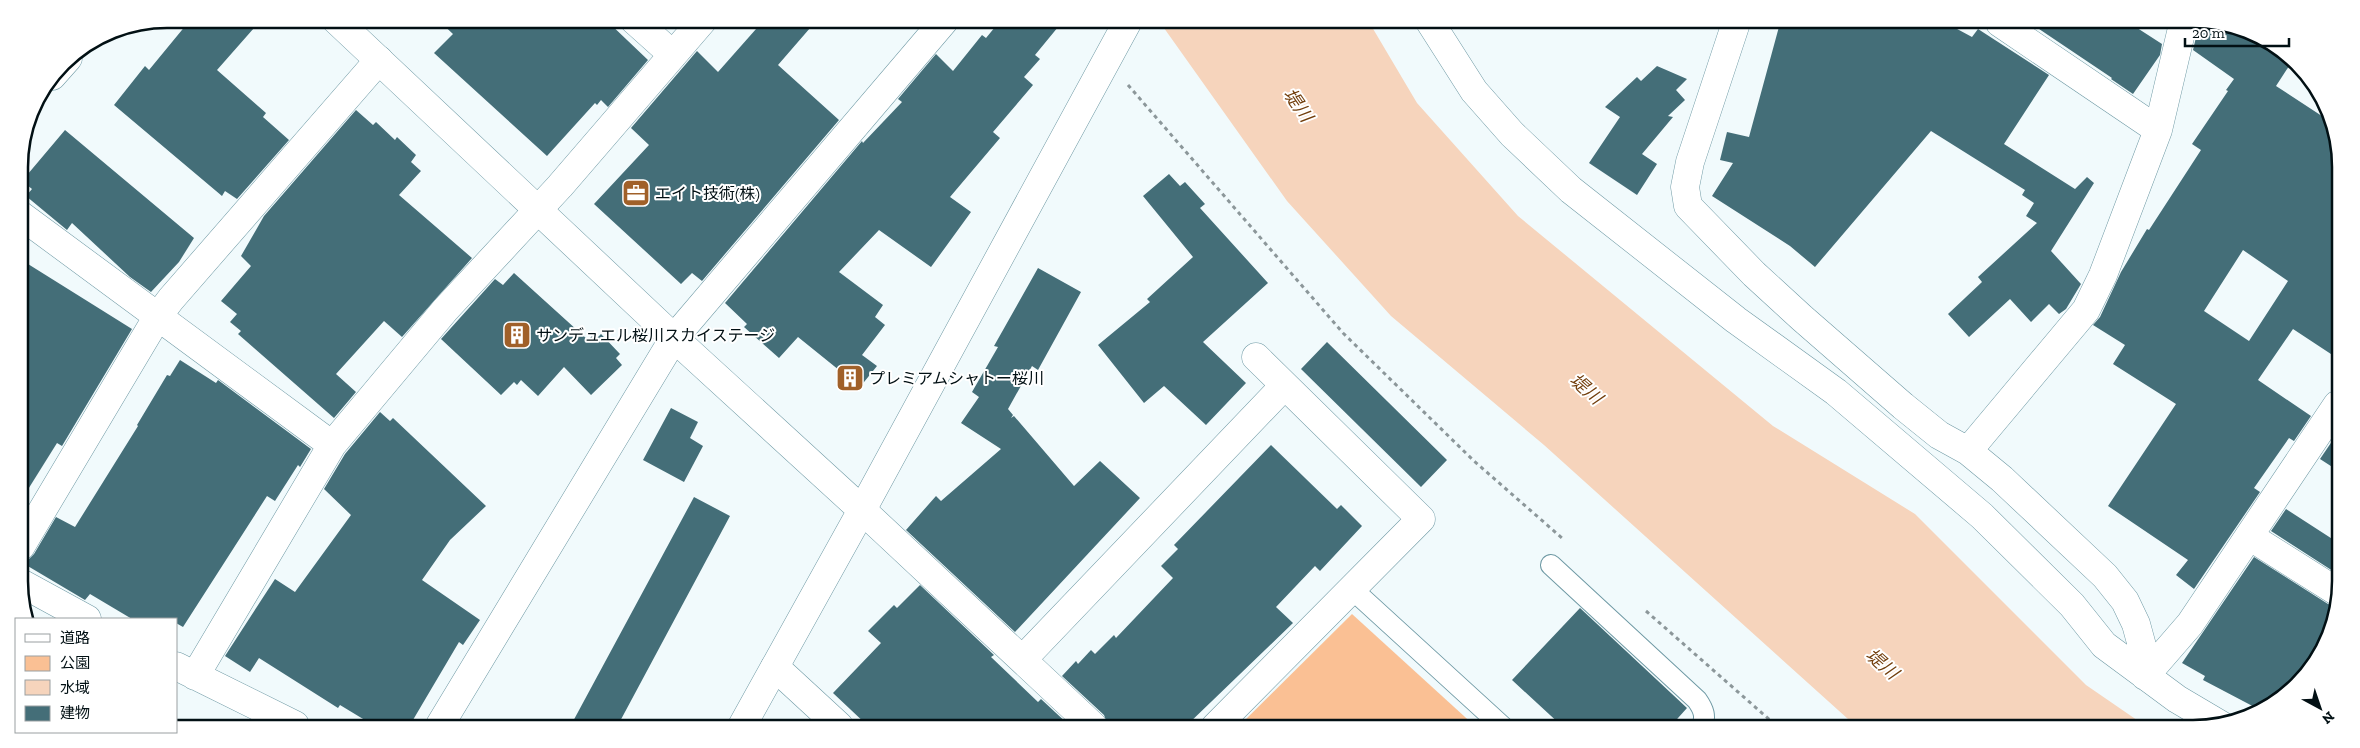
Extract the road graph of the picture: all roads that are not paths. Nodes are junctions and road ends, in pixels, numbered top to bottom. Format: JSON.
{"nodes":[{"id":1,"x":345,"y":28,"type":"edge"},
{"id":2,"x":643,"y":28,"type":"edge"},
{"id":3,"x":696,"y":28,"type":"edge"},
{"id":4,"x":938,"y":28,"type":"edge"},
{"id":5,"x":1124,"y":28,"type":"edge"},
{"id":6,"x":1434,"y":28,"type":"edge"},
{"id":7,"x":1734,"y":28,"type":"edge"},
{"id":8,"x":2007,"y":28,"type":"edge"},
{"id":9,"x":2182,"y":28,"type":"edge"},
{"id":10,"x":673,"y":55,"type":"junction"},
{"id":11,"x":379,"y":60,"type":"junction"},
{"id":12,"x":2158,"y":130,"type":"junction"},
{"id":13,"x":538,"y":210,"type":"junction"},
{"id":14,"x":28,"y":221,"type":"edge"},
{"id":15,"x":158,"y":316,"type":"junction"},
{"id":16,"x":674,"y":338,"type":"junction"},
{"id":17,"x":1256,"y":357,"type":"dead end"},
{"id":18,"x":1284,"y":386,"type":"junction"},
{"id":19,"x":2332,"y":412,"type":"edge"},
{"id":20,"x":332,"y":445,"type":"junction"},
{"id":21,"x":1968,"y":451,"type":"junction"},
{"id":22,"x":862,"y":510,"type":"junction"},
{"id":23,"x":28,"y":534,"type":"edge"},
{"id":24,"x":2249,"y":536,"type":"junction"},
{"id":25,"x":1551,"y":565,"type":"dead end"},
{"id":26,"x":28,"y":587,"type":"edge"},
{"id":27,"x":2332,"y":588,"type":"edge"},
{"id":28,"x":1352,"y":589,"type":"junction"},
{"id":29,"x":85,"y":618,"type":"edge"},
{"id":30,"x":1023,"y":659,"type":"junction"},
{"id":31,"x":775,"y":666,"type":"junction"},
{"id":32,"x":186,"y":671,"type":"edge"},
{"id":33,"x":2145,"y":676,"type":"junction"},
{"id":34,"x":2212,"y":719,"type":"edge"},
{"id":35,"x":288,"y":720,"type":"edge"},
{"id":36,"x":443,"y":720,"type":"edge"},
{"id":37,"x":745,"y":720,"type":"edge"},
{"id":38,"x":833,"y":720,"type":"edge"},
{"id":39,"x":1087,"y":720,"type":"edge"},
{"id":40,"x":1222,"y":720,"type":"edge"},
{"id":41,"x":1495,"y":720,"type":"edge"},
{"id":42,"x":1703,"y":720,"type":"edge"}],
"edges":[{"from":1,"to":11,"type":"street"},
{"from":2,"to":10,"type":"street"},
{"from":3,"to":10,"type":"street"},
{"from":4,"to":16,"type":"street"},
{"from":5,"to":22,"type":"street"},
{"from":6,"to":33,"type":"street"},
{"from":7,"to":21,"type":"street"},
{"from":8,"to":12,"type":"street"},
{"from":9,"to":12,"type":"street"},
{"from":10,"to":13,"type":"street"},
{"from":11,"to":13,"type":"street"},
{"from":11,"to":15,"type":"street"},
{"from":12,"to":21,"type":"street"},
{"from":13,"to":16,"type":"street"},
{"from":13,"to":20,"type":"street"},
{"from":14,"to":15,"type":"street"},
{"from":15,"to":20,"type":"street"},
{"from":15,"to":23,"type":"street"},
{"from":16,"to":22,"type":"street"},
{"from":16,"to":36,"type":"street"},
{"from":17,"to":18,"type":"street"},
{"from":18,"to":28,"type":"street"},
{"from":18,"to":30,"type":"street"},
{"from":19,"to":24,"type":"street"},
{"from":20,"to":32,"type":"street"},
{"from":21,"to":33,"type":"street"},
{"from":22,"to":30,"type":"street"},
{"from":22,"to":31,"type":"street"},
{"from":24,"to":27,"type":"street"},
{"from":24,"to":33,"type":"street"},
{"from":25,"to":42,"type":"lane"},
{"from":26,"to":29,"type":"street"},
{"from":28,"to":40,"type":"street"},
{"from":28,"to":41,"type":"lane"},
{"from":30,"to":39,"type":"street"},
{"from":31,"to":37,"type":"street"},
{"from":31,"to":38,"type":"street"},
{"from":32,"to":35,"type":"street"},
{"from":33,"to":34,"type":"street"}]}
